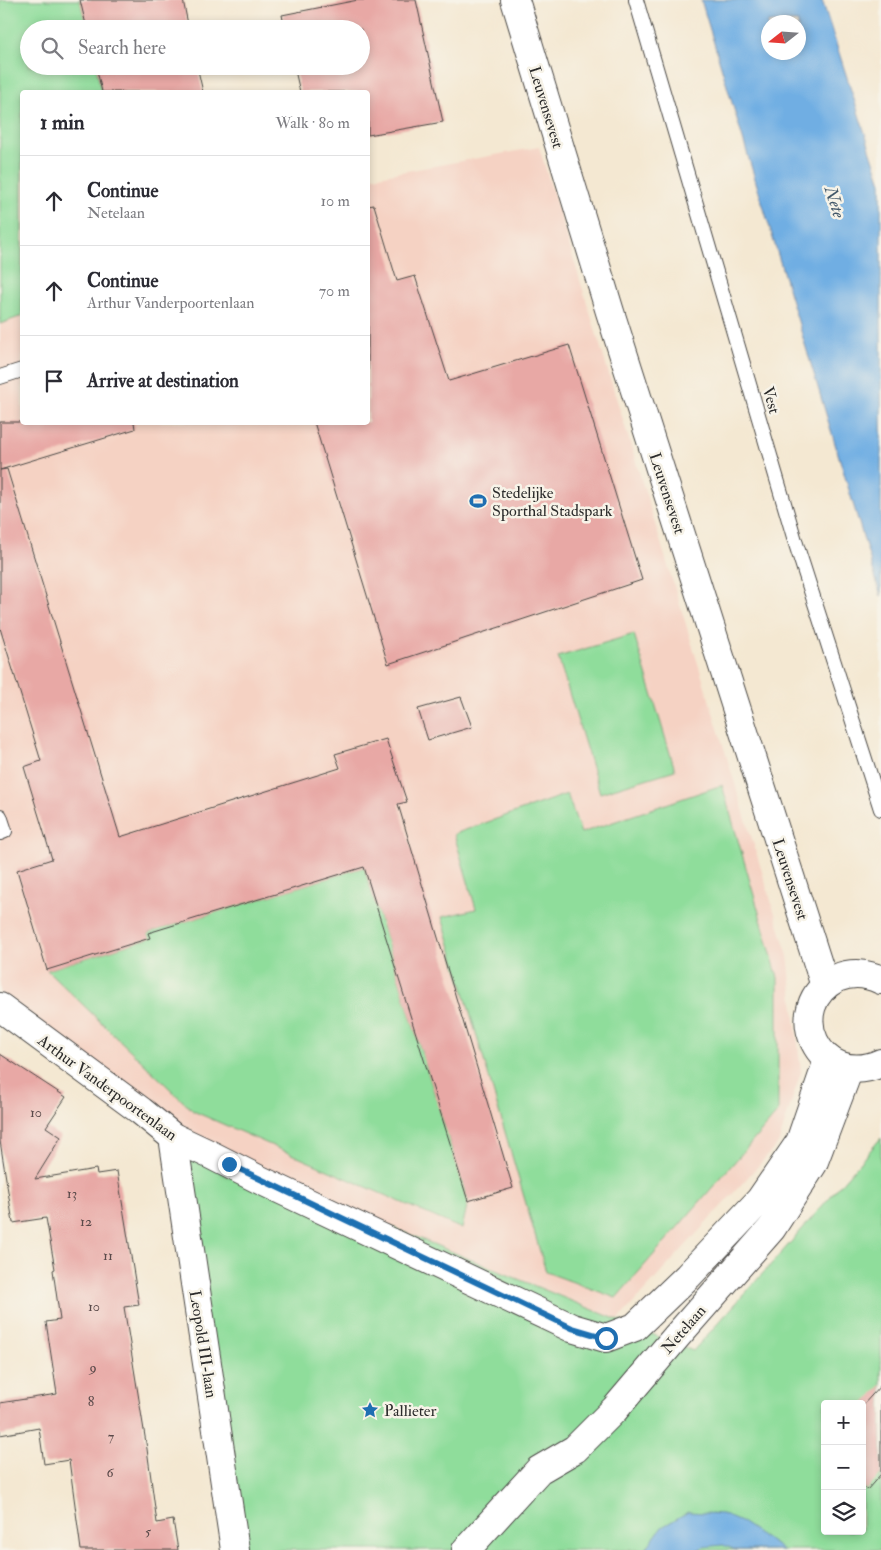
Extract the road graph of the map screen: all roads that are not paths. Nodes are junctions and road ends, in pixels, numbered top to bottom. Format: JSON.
{"nodes":[{"id":1,"x":515,"y":0,"type":"edge"},
{"id":2,"x":636,"y":0,"type":"edge"},
{"id":3,"x":20,"y":371,"type":"edge"},
{"id":4,"x":0,"y":376,"type":"edge"},
{"id":5,"x":881,"y":809,"type":"edge"},
{"id":6,"x":0,"y":816,"type":"edge"},
{"id":7,"x":0,"y":833,"type":"edge"},
{"id":8,"x":881,"y":980,"type":"edge"},
{"id":9,"x":825,"y":986,"type":"junction"},
{"id":10,"x":0,"y":1007,"type":"edge"},
{"id":11,"x":881,"y":1063,"type":"edge"},
{"id":12,"x":838,"y":1064,"type":"junction"},
{"id":13,"x":173,"y":1137,"type":"junction"},
{"id":14,"x":572,"y":1328,"type":"joint"},
{"id":15,"x":235,"y":1550,"type":"edge"},
{"id":16,"x":466,"y":1550,"type":"edge"}],
"edges":[{"from":1,"to":9,"type":"street","name":"Leuvensevest"},
{"from":2,"to":5,"type":"lane","name":"Vest"},
{"from":3,"to":4,"type":"lane"},
{"from":6,"to":7,"type":"lane"},
{"from":8,"to":9,"type":"street"},
{"from":9,"to":12,"type":"street"},
{"from":10,"to":13,"type":"street","name":"Arthur Vanderpoortenlaan"},
{"from":11,"to":12,"type":"street"},
{"from":12,"to":14,"type":"street","name":"Netelaan"},
{"from":12,"to":16,"type":"street","name":"Netelaan"},
{"from":13,"to":14,"type":"street","name":"Arthur Vanderpoortenlaan"},
{"from":13,"to":15,"type":"street","name":"Leopold III-laan"}]}
